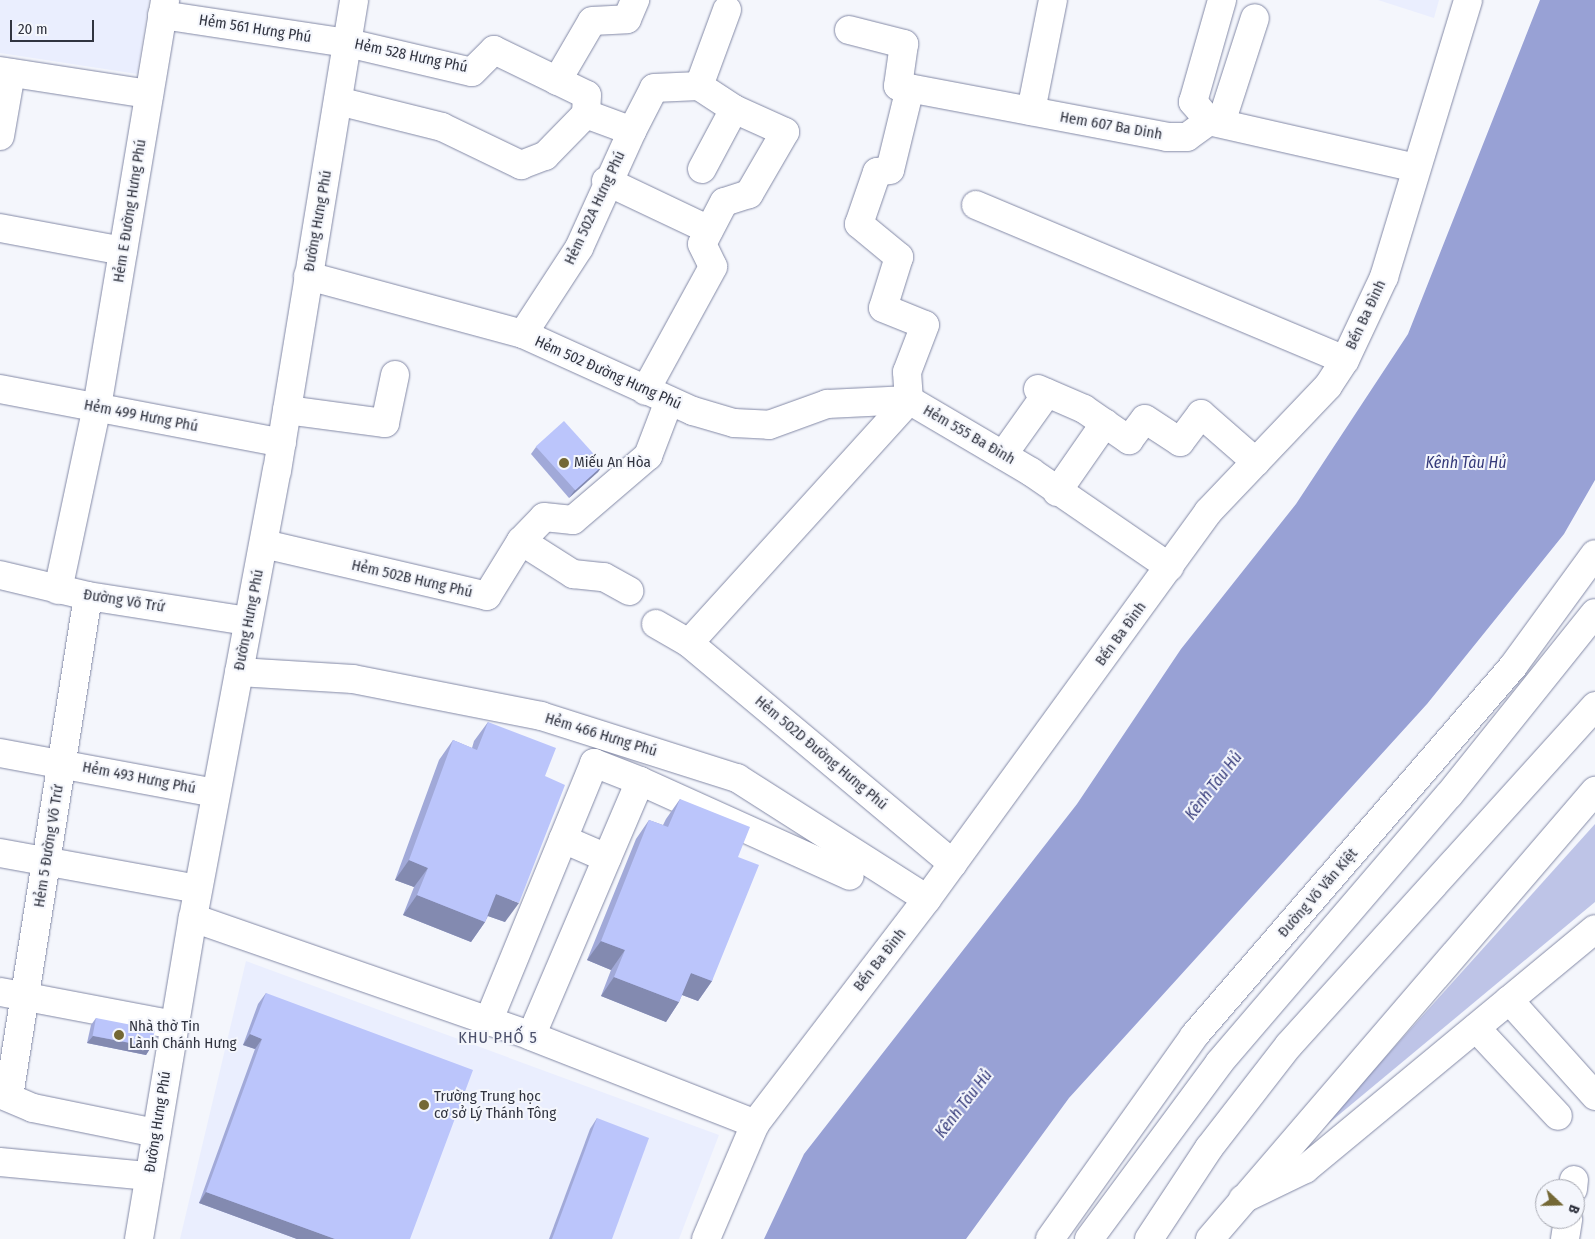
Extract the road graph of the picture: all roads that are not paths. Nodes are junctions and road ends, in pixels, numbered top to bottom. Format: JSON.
{"nodes":[{"id":1,"x":354,"y":0,"type":"edge"},
{"id":2,"x":634,"y":0,"type":"edge"},
{"id":3,"x":1053,"y":0,"type":"edge"},
{"id":4,"x":1222,"y":0,"type":"edge"},
{"id":5,"x":1468,"y":0,"type":"edge"},
{"id":6,"x":164,"y":8,"type":"edge"},
{"id":7,"x":590,"y":10,"type":"edge"},
{"id":8,"x":727,"y":10,"type":"dead end"},
{"id":9,"x":1255,"y":18,"type":"dead end"},
{"id":10,"x":849,"y":30,"type":"dead end"},
{"id":11,"x":348,"y":43,"type":"junction"},
{"id":12,"x":6,"y":72,"type":"edge"},
{"id":13,"x":557,"y":81,"type":"junction"},
{"id":14,"x":699,"y":86,"type":"junction"},
{"id":15,"x":910,"y":88,"type":"junction"},
{"id":16,"x":150,"y":94,"type":"junction"},
{"id":17,"x":338,"y":101,"type":"junction"},
{"id":18,"x":734,"y":109,"type":"junction"},
{"id":19,"x":1031,"y":111,"type":"junction"},
{"id":20,"x":586,"y":114,"type":"junction"},
{"id":21,"x":1215,"y":122,"type":"junction"},
{"id":22,"x":632,"y":131,"type":"junction"},
{"id":23,"x":0,"y":136,"type":"edge"},
{"id":24,"x":1416,"y":168,"type":"junction"},
{"id":25,"x":702,"y":169,"type":"dead end"},
{"id":26,"x":606,"y":181,"type":"junction"},
{"id":27,"x":976,"y":204,"type":"dead end"},
{"id":28,"x":0,"y":228,"type":"edge"},
{"id":29,"x":709,"y":230,"type":"junction"},
{"id":30,"x":124,"y":251,"type":"junction"},
{"id":31,"x":308,"y":276,"type":"junction"},
{"id":32,"x":523,"y":334,"type":"junction"},
{"id":33,"x":1345,"y":360,"type":"junction"},
{"id":34,"x":395,"y":375,"type":"dead end"},
{"id":35,"x":0,"y":389,"type":"edge"},
{"id":36,"x":657,"y":396,"type":"junction"},
{"id":37,"x":909,"y":400,"type":"junction"},
{"id":38,"x":98,"y":407,"type":"junction"},
{"id":39,"x":287,"y":410,"type":"junction"},
{"id":40,"x":1105,"y":423,"type":"junction"},
{"id":41,"x":282,"y":443,"type":"junction"},
{"id":42,"x":1003,"y":455,"type":"junction"},
{"id":43,"x":1256,"y":462,"type":"junction"},
{"id":44,"x":1057,"y":492,"type":"junction"},
{"id":45,"x":522,"y":541,"type":"junction"},
{"id":46,"x":264,"y":544,"type":"junction"},
{"id":47,"x":1595,"y":554,"type":"edge"},
{"id":48,"x":1169,"y":567,"type":"junction"},
{"id":49,"x":0,"y":575,"type":"edge"},
{"id":50,"x":58,"y":590,"type":"junction"},
{"id":51,"x":629,"y":591,"type":"dead end"},
{"id":52,"x":88,"y":596,"type":"junction"},
{"id":53,"x":1595,"y":613,"type":"edge"},
{"id":54,"x":248,"y":621,"type":"junction"},
{"id":55,"x":656,"y":624,"type":"dead end"},
{"id":56,"x":689,"y":643,"type":"junction"},
{"id":57,"x":1514,"y":665,"type":"junction"},
{"id":58,"x":239,"y":672,"type":"junction"},
{"id":59,"x":1595,"y":706,"type":"edge"},
{"id":60,"x":0,"y":752,"type":"edge"},
{"id":61,"x":62,"y":762,"type":"junction"},
{"id":62,"x":640,"y":781,"type":"junction"},
{"id":63,"x":1595,"y":792,"type":"edge"},
{"id":64,"x":215,"y":793,"type":"junction"},
{"id":65,"x":1449,"y":795,"type":"junction"},
{"id":66,"x":563,"y":839,"type":"junction"},
{"id":67,"x":0,"y":853,"type":"edge"},
{"id":68,"x":607,"y":858,"type":"junction"},
{"id":69,"x":48,"y":862,"type":"junction"},
{"id":70,"x":953,"y":864,"type":"junction"},
{"id":71,"x":850,"y":876,"type":"dead end"},
{"id":72,"x":198,"y":889,"type":"junction"},
{"id":73,"x":927,"y":900,"type":"junction"},
{"id":74,"x":192,"y":918,"type":"junction"},
{"id":75,"x":1595,"y":929,"type":"edge"},
{"id":76,"x":12,"y":994,"type":"edge"},
{"id":77,"x":1509,"y":1000,"type":"junction"},
{"id":78,"x":488,"y":1022,"type":"junction"},
{"id":79,"x":174,"y":1025,"type":"junction"},
{"id":80,"x":1476,"y":1028,"type":"junction"},
{"id":81,"x":530,"y":1036,"type":"junction"},
{"id":82,"x":5,"y":1095,"type":"edge"},
{"id":83,"x":1595,"y":1096,"type":"edge"},
{"id":84,"x":1558,"y":1116,"type":"dead end"},
{"id":85,"x":755,"y":1124,"type":"junction"},
{"id":86,"x":156,"y":1133,"type":"junction"},
{"id":87,"x":0,"y":1162,"type":"edge"},
{"id":88,"x":149,"y":1176,"type":"junction"},
{"id":89,"x":1239,"y":1201,"type":"junction"},
{"id":90,"x":1212,"y":1237,"type":"edge"},
{"id":91,"x":139,"y":1239,"type":"edge"},
{"id":92,"x":706,"y":1239,"type":"edge"},
{"id":93,"x":1050,"y":1239,"type":"edge"},
{"id":94,"x":1089,"y":1239,"type":"edge"},
{"id":95,"x":1148,"y":1239,"type":"edge"}],
"edges":[{"from":1,"to":11,"type":"main road","name":"Đường Hưng Phú"},
{"from":2,"to":7,"type":"main road"},
{"from":3,"to":19,"type":"main road"},
{"from":4,"to":21,"type":"main road"},
{"from":5,"to":24,"type":"main road","name":"Bến Ba Đình"},
{"from":6,"to":11,"type":"main road","name":"Hẻm 561 Hưng Phú"},
{"from":6,"to":16,"type":"main road","name":"Hẻm E Đường Hưng Phú"},
{"from":7,"to":13,"type":"main road"},
{"from":8,"to":14,"type":"main road"},
{"from":9,"to":21,"type":"main road"},
{"from":10,"to":15,"type":"main road"},
{"from":11,"to":13,"type":"main road","name":"Hẻm 528 Hưng Phú"},
{"from":11,"to":17,"type":"main road","name":"Đường Hưng Phú"},
{"from":12,"to":16,"type":"main road"},
{"from":12,"to":23,"type":"main road"},
{"from":13,"to":20,"type":"main road","name":"Hẻm 528 Hưng Phú"},
{"from":14,"to":18,"type":"main road"},
{"from":14,"to":22,"type":"main road"},
{"from":15,"to":19,"type":"main road","name":"Hem 607 Ba Dinh"},
{"from":15,"to":37,"type":"main road","name":"Hẻm 555 Ba Đình"},
{"from":16,"to":30,"type":"main road","name":"Hẻm E Đường Hưng Phú"},
{"from":17,"to":20,"type":"main road"},
{"from":17,"to":31,"type":"main road","name":"Đường Hưng Phú"},
{"from":18,"to":25,"type":"main road"},
{"from":18,"to":29,"type":"main road"},
{"from":19,"to":21,"type":"main road","name":"Hem 607 Ba Dinh"},
{"from":20,"to":22,"type":"main road"},
{"from":21,"to":24,"type":"main road"},
{"from":22,"to":26,"type":"main road","name":"Hẻm 502A Hưng Phú"},
{"from":24,"to":33,"type":"main road","name":"Bến Ba Đình"},
{"from":26,"to":29,"type":"main road"},
{"from":26,"to":32,"type":"main road","name":"Hẻm 502A Hưng Phú"},
{"from":27,"to":33,"type":"main road"},
{"from":28,"to":30,"type":"main road"},
{"from":29,"to":36,"type":"main road"},
{"from":30,"to":38,"type":"main road","name":"Hẻm E Đường Hưng Phú"},
{"from":31,"to":32,"type":"main road","name":"Hẻm 502 Đường Hưng Phú"},
{"from":31,"to":39,"type":"main road","name":"Đường Hưng Phú"},
{"from":32,"to":36,"type":"main road","name":"Hẻm 502 Đường Hưng Phú"},
{"from":33,"to":43,"type":"main road","name":"Bến Ba Đình"},
{"from":34,"to":39,"type":"main road"},
{"from":35,"to":38,"type":"main road","name":"Hẻm 499 Hưng Phú"},
{"from":36,"to":37,"type":"main road","name":"Hẻm 502 Đường Hưng Phú"},
{"from":36,"to":45,"type":"main road","name":"Hẻm 502B Hưng Phú"},
{"from":37,"to":42,"type":"main road","name":"Hẻm 555 Ba Đình"},
{"from":37,"to":56,"type":"main road"},
{"from":38,"to":41,"type":"main road","name":"Hẻm 499 Hưng Phú"},
{"from":38,"to":50,"type":"main road","name":"Hẻm E Đường Hưng Phú"},
{"from":39,"to":41,"type":"main road","name":"Đường Hưng Phú"},
{"from":40,"to":42,"type":"main road"},
{"from":40,"to":43,"type":"main road"},
{"from":40,"to":44,"type":"main road"},
{"from":41,"to":46,"type":"main road","name":"Đường Hưng Phú"},
{"from":42,"to":44,"type":"main road","name":"Hẻm 555 Ba Đình"},
{"from":43,"to":48,"type":"main road","name":"Bến Ba Đình"},
{"from":44,"to":48,"type":"main road","name":"Hẻm 555 Ba Đình"},
{"from":45,"to":46,"type":"main road","name":"Hẻm 502B Hưng Phú"},
{"from":45,"to":51,"type":"main road"},
{"from":46,"to":54,"type":"main road","name":"Đường Hưng Phú"},
{"from":47,"to":57,"type":"main road","name":"Đường Võ Văn Kiệt"},
{"from":48,"to":70,"type":"main road","name":"Bến Ba Đình"},
{"from":49,"to":50,"type":"main road","name":"Đường Võ Trứ"},
{"from":50,"to":52,"type":"main road","name":"Đường Võ Trứ"},
{"from":52,"to":54,"type":"main road","name":"Đường Võ Trứ"},
{"from":52,"to":61,"type":"main road","name":"Hẻm 5 Đường Võ Trứ"},
{"from":53,"to":65,"type":"main road"},
{"from":54,"to":58,"type":"main road","name":"Đường Hưng Phú"},
{"from":55,"to":56,"type":"main road","name":"Hẻm 502D Đường Hưng Phú"},
{"from":56,"to":70,"type":"main road","name":"Hẻm 502D Đường Hưng Phú"},
{"from":57,"to":65,"type":"main road"},
{"from":57,"to":93,"type":"main road","name":"Đường Võ Văn Kiệt"},
{"from":58,"to":64,"type":"main road","name":"Đường Hưng Phú"},
{"from":58,"to":73,"type":"main road","name":"Hẻm 466 Hưng Phú"},
{"from":59,"to":95,"type":"main road"},
{"from":60,"to":61,"type":"main road","name":"Hẻm 493 Hưng Phú"},
{"from":61,"to":64,"type":"main road","name":"Hẻm 493 Hưng Phú"},
{"from":61,"to":69,"type":"main road","name":"Hẻm 5 Đường Võ Trứ"},
{"from":62,"to":66,"type":"main road"},
{"from":62,"to":68,"type":"main road"},
{"from":62,"to":71,"type":"main road"},
{"from":63,"to":89,"type":"main road"},
{"from":64,"to":72,"type":"main road","name":"Đường Hưng Phú"},
{"from":65,"to":94,"type":"main road"},
{"from":66,"to":68,"type":"main road"},
{"from":66,"to":78,"type":"main road"},
{"from":67,"to":69,"type":"main road"},
{"from":68,"to":81,"type":"main road"},
{"from":69,"to":72,"type":"main road"},
{"from":69,"to":76,"type":"main road","name":"Hẻm 5 Đường Võ Trứ"},
{"from":70,"to":73,"type":"main road","name":"Bến Ba Đình"},
{"from":72,"to":74,"type":"main road","name":"Đường Hưng Phú"},
{"from":73,"to":85,"type":"main road","name":"Bến Ba Đình"},
{"from":74,"to":78,"type":"main road"},
{"from":74,"to":79,"type":"main road","name":"Đường Hưng Phú"},
{"from":75,"to":77,"type":"main road"},
{"from":76,"to":79,"type":"main road"},
{"from":76,"to":82,"type":"main road","name":"Hẻm 5 Đường Võ Trứ"},
{"from":77,"to":80,"type":"main road"},
{"from":77,"to":83,"type":"main road"},
{"from":78,"to":81,"type":"main road"},
{"from":79,"to":86,"type":"main road","name":"Đường Hưng Phú"},
{"from":80,"to":84,"type":"main road"},
{"from":80,"to":89,"type":"main road"},
{"from":81,"to":85,"type":"main road"},
{"from":82,"to":86,"type":"main road"},
{"from":85,"to":92,"type":"main road","name":"Bến Ba Đình"},
{"from":86,"to":88,"type":"main road","name":"Đường Hưng Phú"},
{"from":87,"to":88,"type":"main road"},
{"from":88,"to":91,"type":"main road","name":"Đường Hưng Phú"},
{"from":89,"to":90,"type":"main road"}]}
